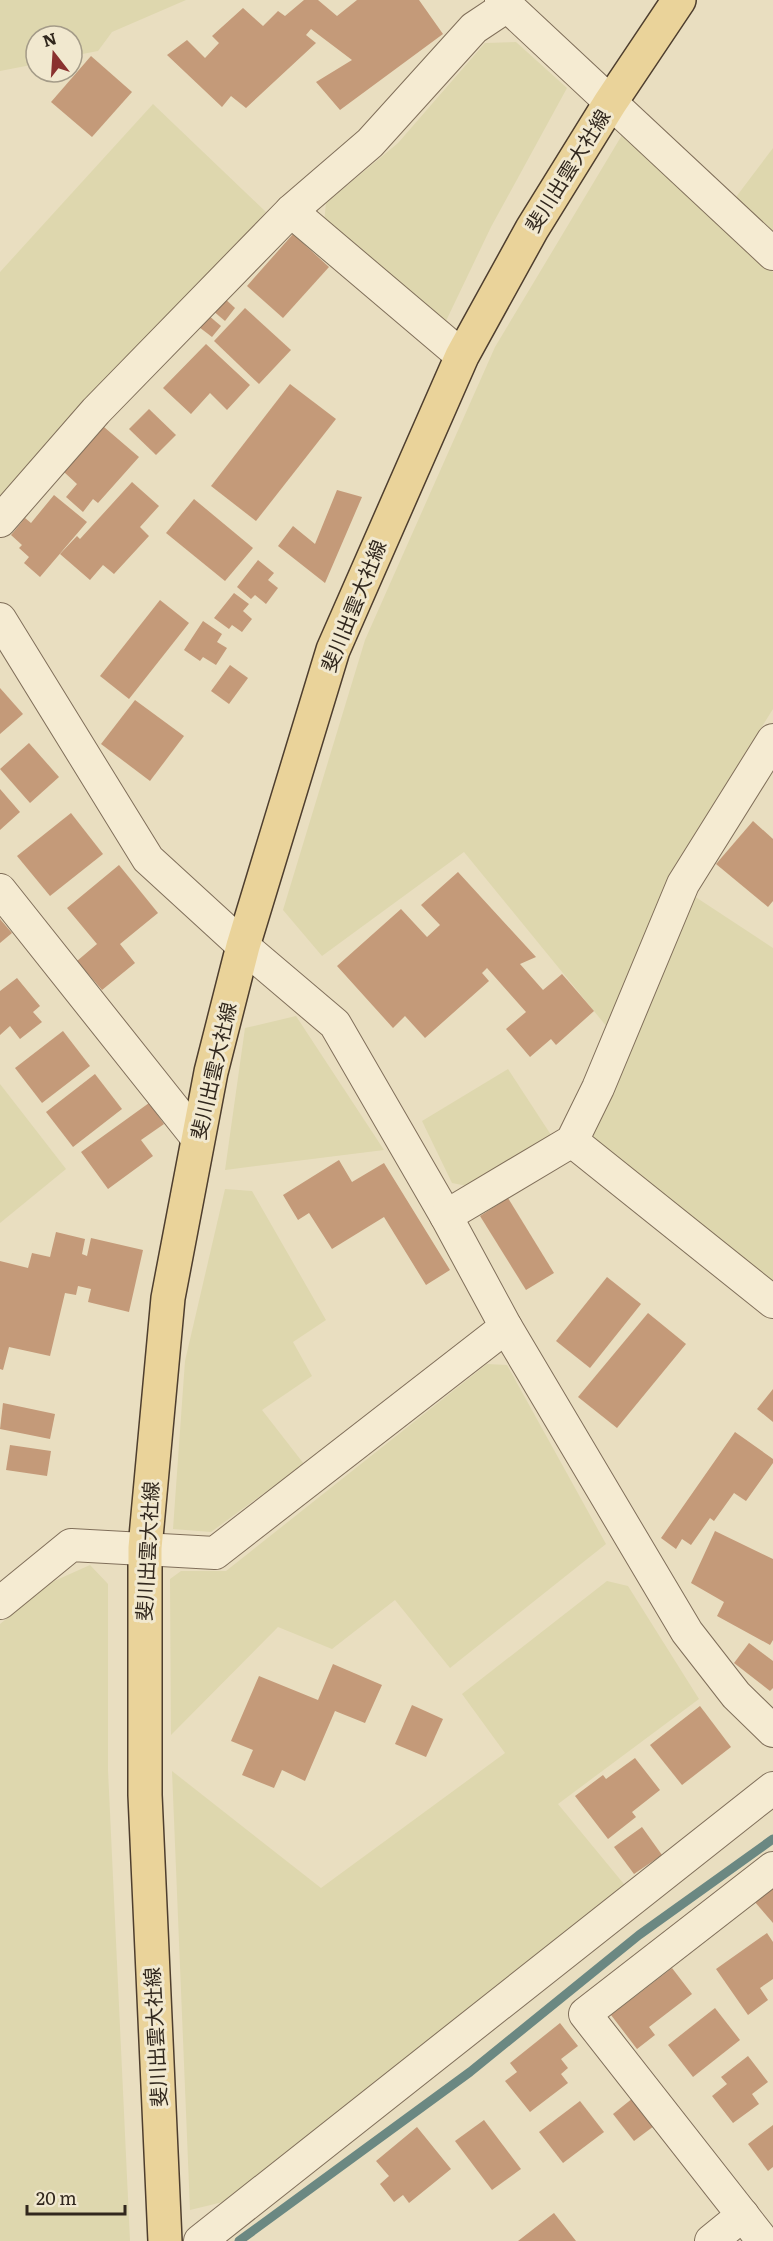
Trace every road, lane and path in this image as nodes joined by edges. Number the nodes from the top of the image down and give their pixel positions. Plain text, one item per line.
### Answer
1 (679, 0) edge
2 (504, 3) edge
3 (610, 103) junction
4 (291, 211) junction
5 (773, 254) edge
6 (462, 356) junction
7 (0, 521) edge
8 (4, 634) edge
9 (773, 740) edge
10 (0, 890) edge
11 (243, 946) junction
12 (198, 1139) junction
13 (572, 1141) junction
14 (446, 1216) junction
15 (773, 1302) edge
16 (506, 1327) junction
17 (145, 1548) junction
18 (0, 1603) edge
19 (773, 1731) edge
20 (773, 1788) edge
21 (773, 1868) edge
22 (743, 2215) junction
23 (165, 2241) edge
24 (200, 2241) edge
25 (711, 2241) edge
26 (763, 2241) edge

1 - 3 main road, 斐川出雲大社線
2 - 3 street
2 - 4 street
3 - 5 street
3 - 6 main road, 斐川出雲大社線
4 - 6 street
4 - 7 street
6 - 11 main road, 斐川出雲大社線
8 - 11 street
9 - 13 street
10 - 12 street
11 - 12 main road, 斐川出雲大社線
11 - 14 street
12 - 17 main road, 斐川出雲大社線
13 - 14 street
13 - 15 street
14 - 16 street
16 - 17 street
16 - 19 street
17 - 18 street
17 - 23 main road, 斐川出雲大社線
20 - 24 street
21 - 22 street
22 - 25 street
22 - 26 street

